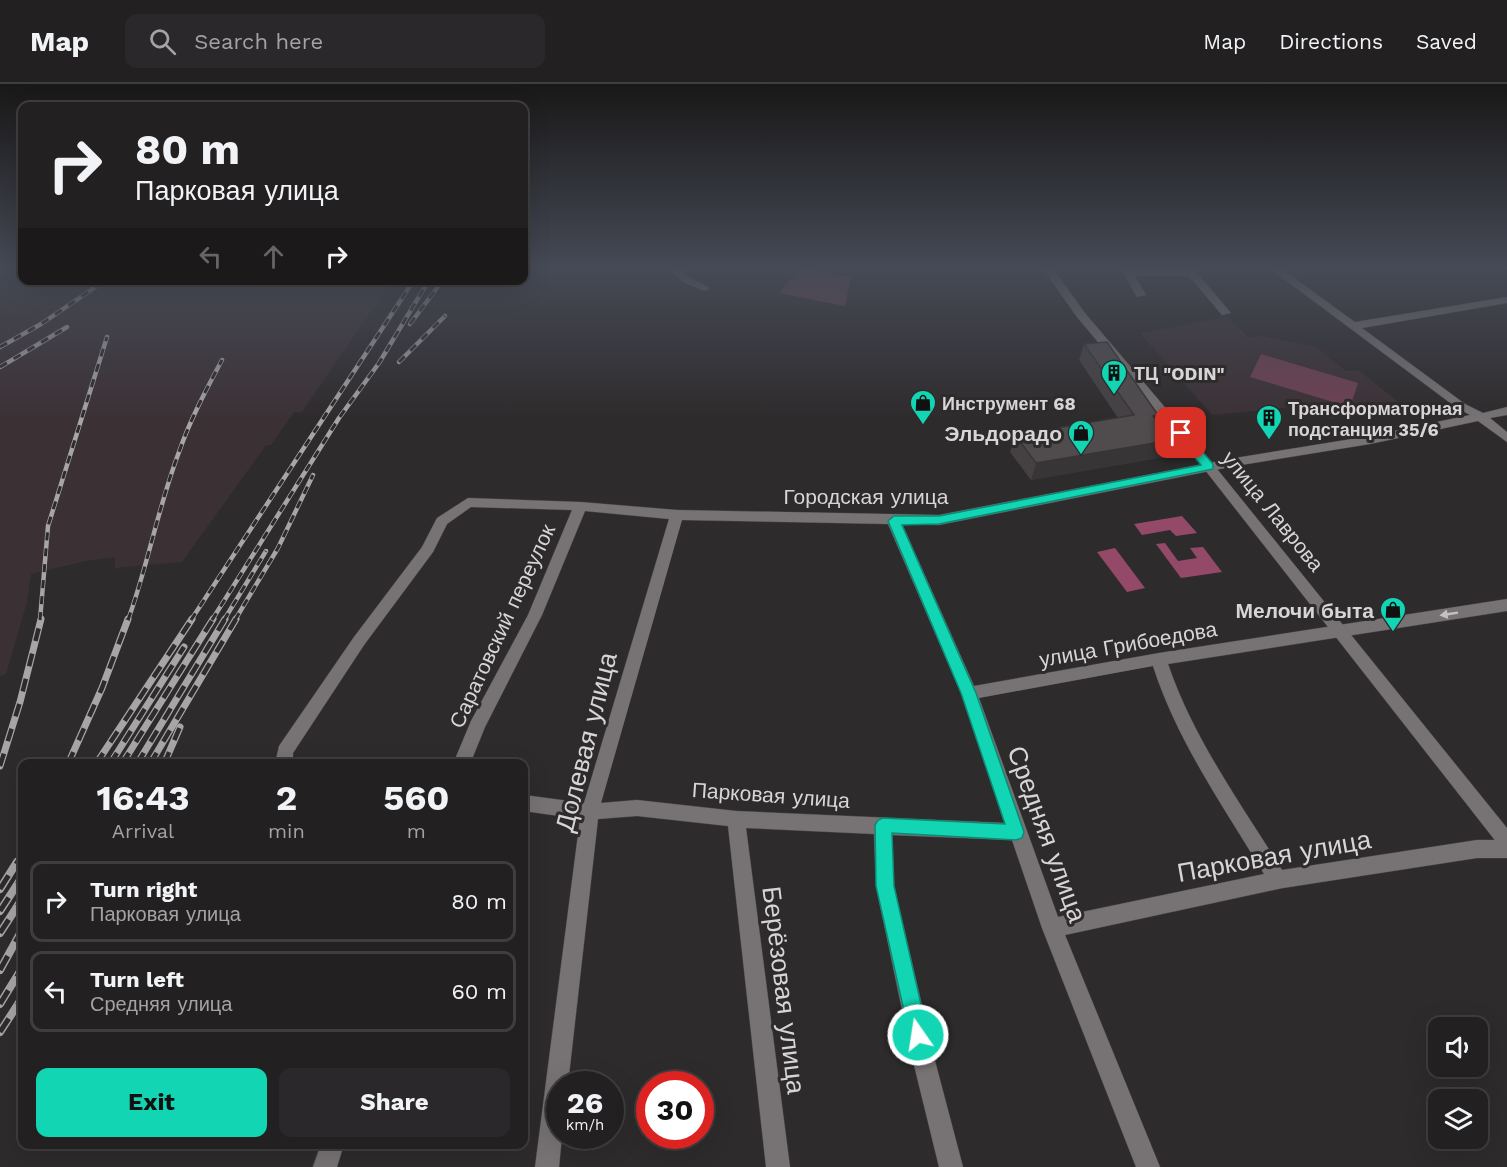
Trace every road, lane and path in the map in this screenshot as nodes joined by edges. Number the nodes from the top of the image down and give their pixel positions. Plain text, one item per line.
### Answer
1 (1084, 318) edge
2 (1341, 318) edge
3 (1402, 318) edge
4 (1352, 326) junction
5 (1507, 411) edge
6 (1480, 416) junction
7 (1507, 438) edge
8 (1209, 467) junction
9 (580, 506) junction
10 (677, 515) junction
11 (894, 521) junction
12 (1507, 605) edge
13 (1341, 632) junction
14 (1159, 659) junction
15 (969, 693) junction
16 (284, 759) edge
17 (463, 759) edge
18 (528, 804) edge
19 (590, 812) junction
20 (736, 819) junction
21 (883, 825) junction
22 (1016, 832) junction
23 (1507, 842) edge
24 (1507, 849) edge
25 (1278, 880) junction
26 (1052, 928) junction
27 (331, 1149) edge
28 (325, 1167) edge
29 (547, 1167) edge
30 (778, 1167) edge
31 (951, 1167) edge
32 (1148, 1167) edge

1 - 8 street, улица Лаврова
2 - 4 street
3 - 4 street
4 - 6 street
5 - 6 street, Городская улица
6 - 7 street
6 - 8 street, Городская улица
8 - 11 street, Городская улица
8 - 13 street, улица Лаврова
9 - 10 street, Городская улица
9 - 16 street, Городская улица
9 - 17 street, Саратовский переулок
10 - 11 street, Городская улица
10 - 19 street, Долевая улица
11 - 15 street, Средняя улица
12 -> 13 street, улица Грибоедова
13 - 14 street, улица Грибоедова
13 - 23 street, улица Лаврова
14 - 15 street, улица Грибоедова
14 - 25 street
15 - 22 street, Средняя улица
18 - 19 street, Парковая улица
19 - 20 street, Парковая улица
19 - 29 street, Долевая улица
20 - 21 street, Парковая улица
20 - 30 street, Берёзовая улица
21 - 22 street, Парковая улица
21 - 31 street
22 - 26 street, Средняя улица
24 - 25 street, Парковая улица
25 - 26 street, Парковая улица
26 - 32 street, Средняя улица
27 - 28 street

